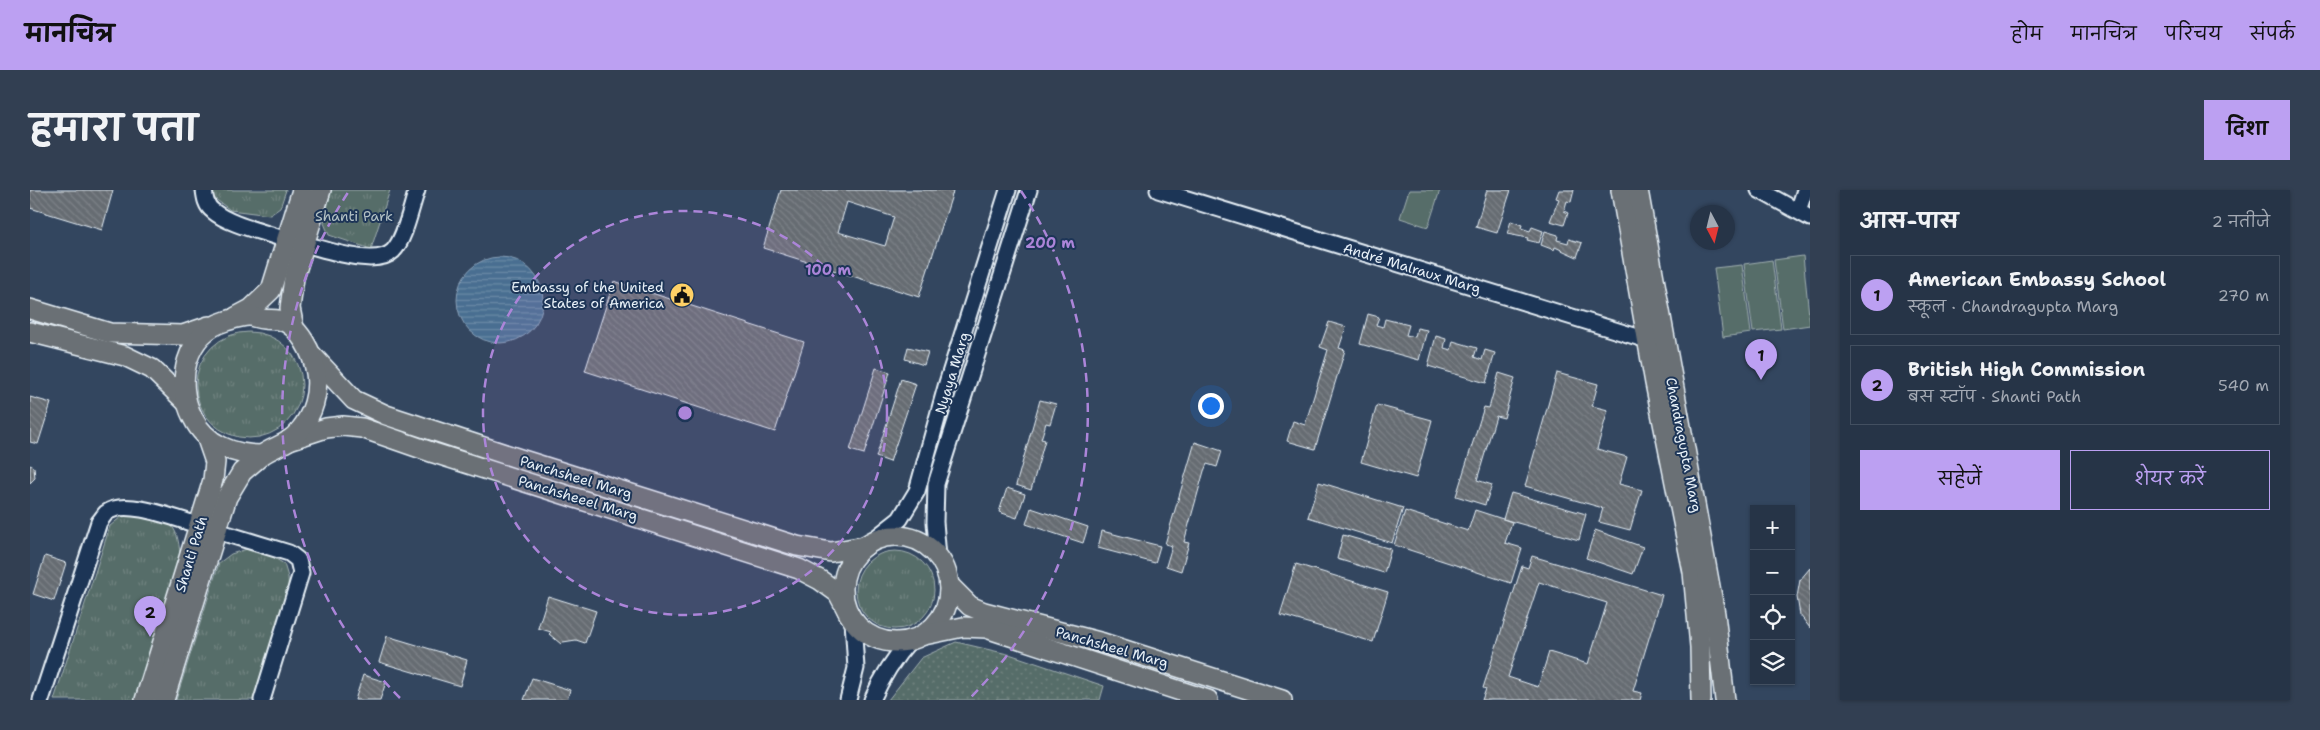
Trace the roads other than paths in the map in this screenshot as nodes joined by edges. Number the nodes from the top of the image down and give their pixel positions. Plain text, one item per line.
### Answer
1 (204, 190) edge
2 (302, 190) edge
3 (321, 190) edge
4 (417, 190) edge
5 (1008, 190) edge
6 (1029, 190) edge
7 (1158, 190) edge
8 (1622, 190) edge
9 (1638, 190) edge
10 (1759, 190) edge
11 (1805, 190) edge
12 (1804, 215) edge
13 (295, 242) junction
14 (30, 310) edge
15 (232, 319) junction
16 (214, 324) junction
17 (294, 328) junction
18 (30, 332) edge
19 (1657, 343) junction
20 (310, 352) junction
21 (186, 402) junction
22 (206, 436) junction
23 (289, 440) junction
24 (262, 455) junction
25 (209, 529) junction
26 (869, 543) junction
27 (938, 557) junction
28 (949, 585) junction
29 (851, 618) junction
30 (915, 638) junction
31 (41, 700) edge
32 (145, 700) edge
33 (164, 700) edge
34 (262, 700) edge
35 (848, 700) edge
36 (872, 700) edge
37 (1208, 700) edge
38 (1282, 700) edge
39 (1702, 700) edge
40 (1725, 700) edge

1 - 13 street
2 - 13 main road
3 - 13 main road
4 - 13 street
5 - 26 street, Nyaya Marg
6 - 27 street, Nyaya Marg
7 - 19 street, André Malraux Marg
8 - 19 main road, Chandragupta Marg
9 - 19 main road, Chandragupta Marg
10 - 12 street
11 - 12 street
13 - 15 main road
13 - 17 main road
14 - 16 main road
15 - 16 main road
15 - 17 main road
16 - 21 main road
17 - 20 main road
18 - 21 main road
19 - 39 main road, Chandragupta Marg
19 - 40 main road, Chandragupta Marg
20 - 23 main road
20 - 26 main road, Panchsheel Marg
21 - 22 main road
22 - 24 main road
22 - 25 main road, Shanti Path
23 - 24 main road
23 - 29 main road, Panchsheeel Marg
24 - 25 main road, Shanti Path
25 - 31 street
25 - 32 main road, Shanti Path
25 - 33 main road, Shanti Path
25 - 34 street
26 - 27 main road
26 - 29 main road
27 - 28 main road
28 - 30 main road
28 - 38 main road, Panchsheel Marg
29 - 30 main road
29 - 35 street
30 - 36 street
30 - 37 main road, Panchsheel Marg

